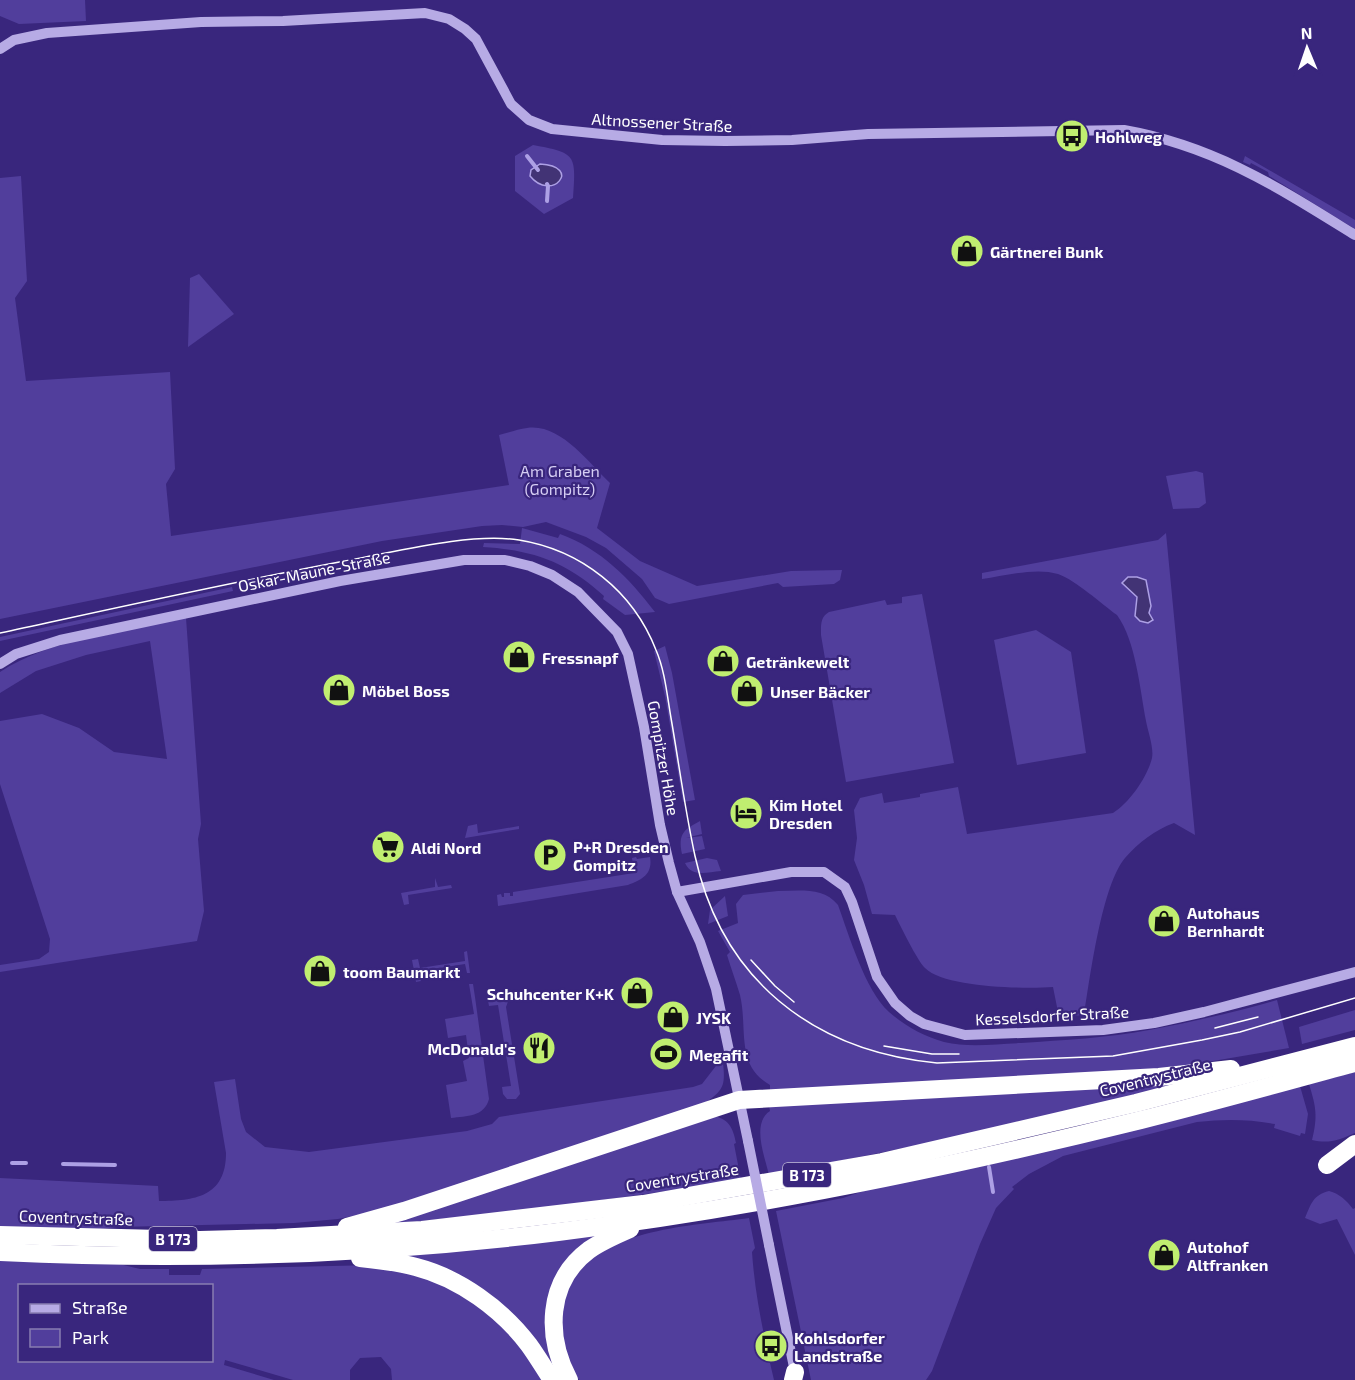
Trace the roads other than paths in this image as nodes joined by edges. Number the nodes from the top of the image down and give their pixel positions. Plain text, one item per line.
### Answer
1 (0, 49) edge
2 (1355, 235) edge
3 (617, 632) joint
4 (0, 664) edge
5 (677, 892) junction
6 (1355, 972) edge
7 (1355, 1046) edge
8 (1292, 1062) junction
9 (1355, 1063) edge
10 (739, 1100) junction
11 (1355, 1144) edge
12 (1327, 1165) dead end
13 (651, 1219) junction
14 (0, 1235) edge
15 (313, 1236) junction
16 (0, 1252) edge
17 (326, 1252) junction
18 (795, 1377) edge
19 (552, 1380) edge
20 (569, 1380) edge

1 - 2 street, Altnossener Straße
3 - 4 street, Oskar-Maune-Straße
3 - 5 street, Gompitzer Höhe
5 - 6 street, Kesselsdorfer Straße
5 - 10 street, Gompitzer Höhe
7 - 8 highway, Coventrystraße / B 173
8 - 10 highway
8 - 15 highway, Coventrystraße / B 173
9 - 13 highway, B 173
10 - 15 highway
10 - 18 street, bridge
11 - 12 highway
13 - 17 highway, B 173
13 - 20 highway
14 - 15 highway, Coventrystraße / B 173
16 - 17 highway, B 173
17 - 19 highway

